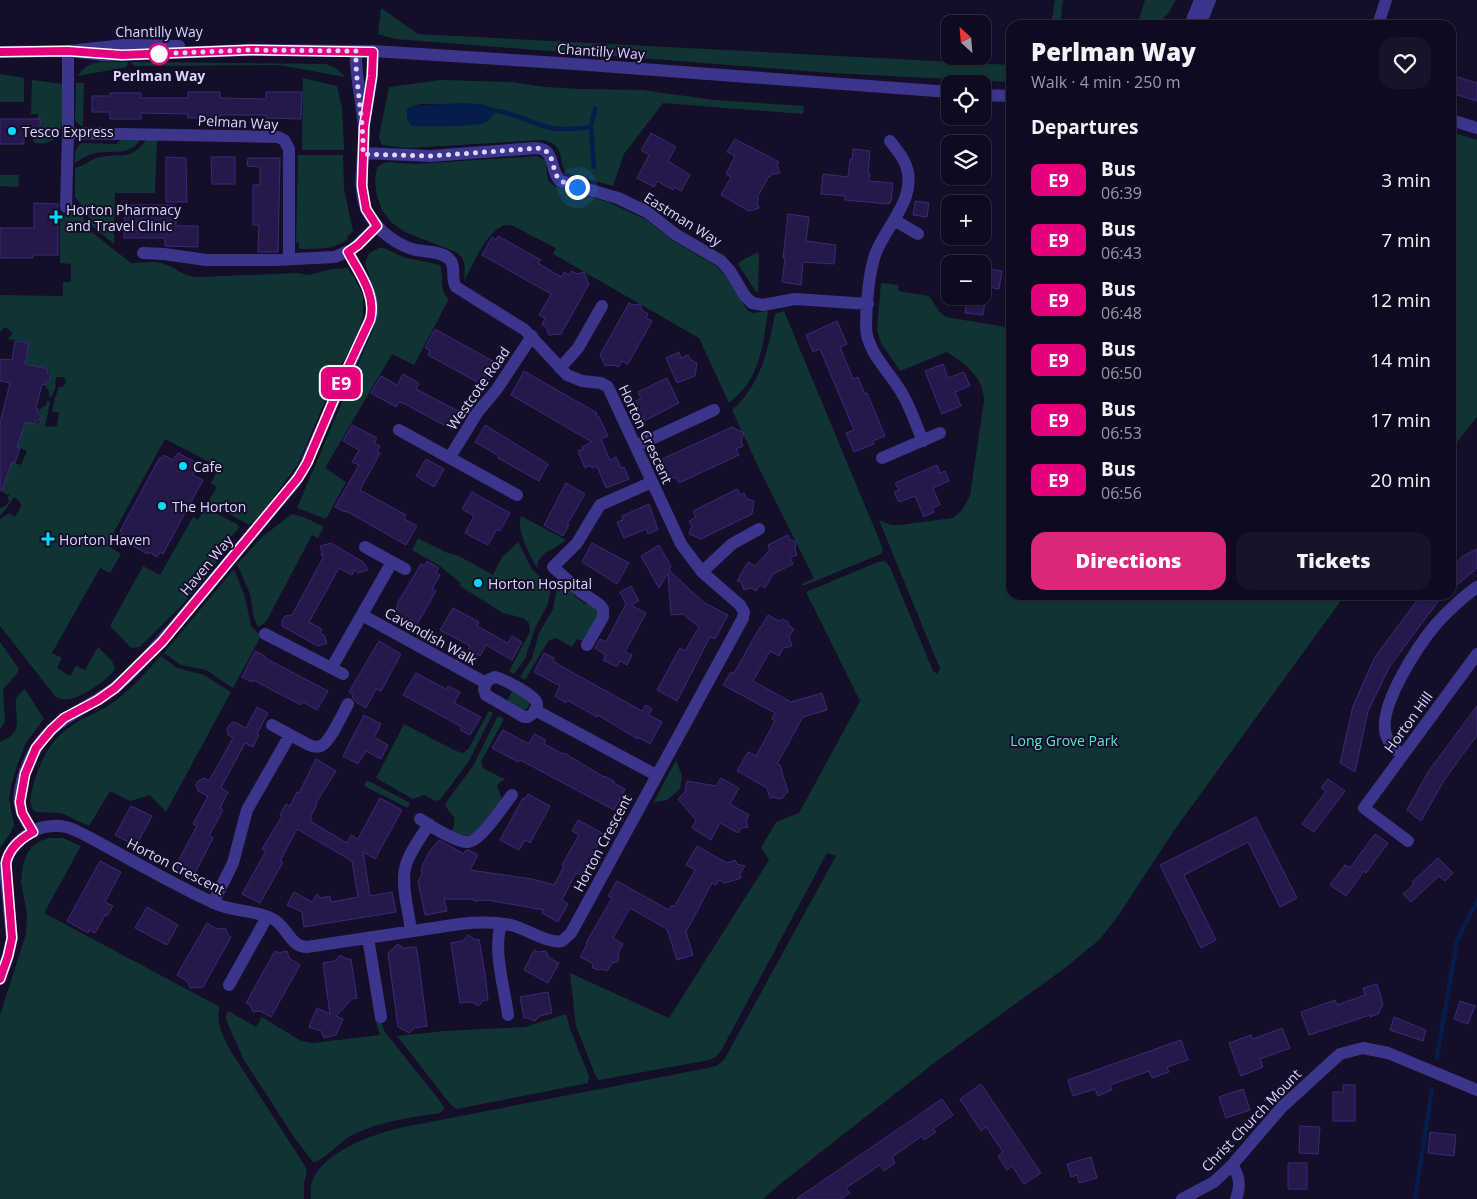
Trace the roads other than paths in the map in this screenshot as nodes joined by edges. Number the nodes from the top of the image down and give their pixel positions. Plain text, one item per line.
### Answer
1 (1200, 0) edge
2 (1210, 0) edge
3 (1386, 0) edge
4 (1192, 20) edge
5 (1200, 20) edge
6 (1380, 20) edge
7 (68, 51) junction
8 (356, 51) junction
9 (0, 52) edge
10 (373, 52) junction
11 (941, 91) edge
12 (991, 95) edge
13 (1006, 96) edge
14 (1456, 122) edge
15 (364, 127) junction
16 (1477, 128) edge
17 (68, 133) junction
18 (890, 141) dead end
19 (363, 154) junction
20 (66, 207) dead end
21 (894, 220) junction
22 (377, 226) junction
23 (918, 234) dead end
24 (348, 252) junction
25 (143, 253) dead end
26 (289, 259) junction
27 (868, 304) junction
28 (602, 306) dead end
29 (532, 336) junction
30 (560, 368) junction
31 (714, 410) dead end
32 (399, 430) dead end
33 (940, 434) dead end
34 (923, 441) junction
35 (636, 446) junction
36 (450, 457) junction
37 (882, 458) dead end
38 (652, 482) junction
39 (517, 495) dead end
40 (759, 529) dead end
41 (365, 547) dead end
42 (392, 562) junction
43 (405, 569) dead end
44 (702, 572) junction
45 (1477, 587) edge
46 (362, 615) junction
47 (265, 634) dead end
48 (587, 645) dead end
49 (1477, 654) edge
50 (486, 683) junction
51 (348, 704) dead end
52 (535, 710) junction
53 (272, 725) dead end
54 (290, 735) junction
55 (1402, 755) junction
56 (656, 775) junction
57 (512, 795) dead end
58 (33, 832) junction
59 (1408, 841) dead end
60 (213, 903) junction
61 (267, 917) junction
62 (501, 924) junction
63 (411, 931) junction
64 (368, 938) junction
65 (0, 979) edge
66 (229, 984) dead end
67 (508, 1015) dead end
68 (381, 1017) dead end
69 (1477, 1090) edge
70 (1232, 1165) junction
71 (1187, 1198) edge
72 (1236, 1199) edge

1 - 4 street
2 - 5 street
3 - 6 street
7 - 8 street, Chantilly Way
7 - 9 street, Chantilly Way
7 - 17 street
8 - 10 street, Chantilly Way
8 - 15 street
10 - 11 street, Chantilly Way
10 - 15 street
12 - 13 street
14 - 16 street
15 - 19 street
17 - 20 street
17 - 26 street, Pelman Way
18 - 21 street
19 - 22 street
19 - 27 street, Eastman Way
21 - 23 street
21 - 27 street
22 - 24 street
22 - 29 street, Horton Crescent
24 - 26 street
24 - 58 street, Haven Way
25 - 26 street
27 - 34 street
28 - 30 street
29 - 30 street, Horton Crescent
29 - 36 street, Westcote Road
30 - 35 street, Horton Crescent
31 - 35 street
32 - 36 street
33 - 34 street
34 - 37 street
35 - 38 street, Horton Crescent
36 - 39 street
38 - 44 street, Horton Crescent
38 - 48 street
40 - 44 street
41 - 42 street
42 - 43 street
42 - 46 street, Cavendish Walk
44 - 56 street, Horton Crescent
45 - 55 street
46 - 47 street, Cavendish Walk
46 - 50 street, Cavendish Walk
49 - 55 street, Horton Hill
50 - 52 street, Cavendish Walk
50 - 52 street
51 - 54 street
52 - 56 street
53 - 54 street
54 - 60 street
55 - 59 street, Horton Hill
56 - 62 street, Horton Crescent
57 - 63 street
58 - 60 street, Horton Crescent
58 - 65 street, Horton Crescent
60 - 61 street, Horton Crescent
61 - 64 street, Horton Crescent
61 - 66 street
62 - 63 street, Horton Crescent
62 - 67 street
63 - 64 street, Horton Crescent
64 - 68 street
69 - 70 street, Christ Church Mount
70 - 71 street, Christ Church Mount
70 - 72 street

